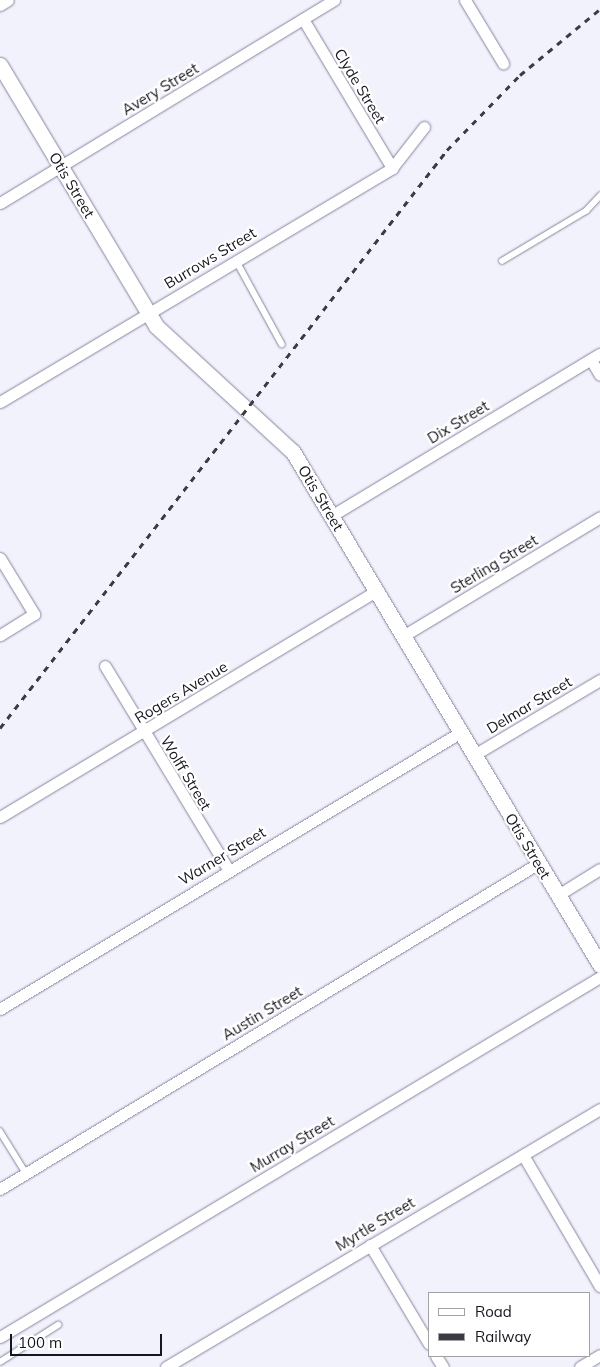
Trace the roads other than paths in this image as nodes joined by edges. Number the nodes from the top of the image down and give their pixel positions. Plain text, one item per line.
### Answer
1 (8, 0) edge
2 (334, 0) edge
3 (465, 0) edge
4 (0, 5) edge
5 (303, 19) junction
6 (502, 63) dead end
7 (0, 65) edge
8 (424, 127) dead end
9 (61, 167) junction
10 (392, 168) junction
11 (600, 196) edge
12 (0, 203) edge
13 (236, 260) junction
14 (502, 261) dead end
15 (148, 312) junction
16 (282, 344) dead end
17 (595, 357) edge
18 (600, 375) edge
19 (0, 402) edge
20 (332, 516) junction
21 (600, 517) edge
22 (0, 558) edge
23 (376, 592) junction
24 (0, 635) edge
25 (403, 636) junction
26 (105, 666) dead end
27 (600, 680) edge
28 (144, 732) junction
29 (461, 732) junction
30 (474, 755) junction
31 (0, 817) edge
32 (539, 863) junction
33 (228, 869) junction
34 (600, 869) edge
35 (558, 895) junction
36 (600, 965) edge
37 (600, 978) edge
38 (0, 1009) edge
39 (600, 1109) edge
40 (0, 1131) edge
41 (523, 1155) junction
42 (26, 1174) junction
43 (0, 1189) edge
44 (370, 1245) junction
45 (600, 1286) edge
46 (58, 1325) dead end
47 (0, 1337) edge
48 (428, 1342) edge
49 (600, 1355) edge
50 (0, 1362) edge
51 (166, 1367) edge
52 (580, 1367) edge

1 - 4 street
2 - 5 street, Avery Street
3 - 6 street
5 - 9 street, Avery Street
5 - 10 street, Clyde Street
7 - 9 street, Otis Street
8 - 10 street, Burrows Street
9 - 12 street, Avery Street
9 - 15 street, Otis Street
10 - 13 street, Burrows Street
11 - 14 lane
13 - 15 street, Burrows Street
13 - 16 lane
15 - 19 street, Burrows Street
15 - 20 street, Otis Street
17 - 18 street
17 - 20 street, Dix Street
20 - 23 street, Otis Street
21 - 25 street, Sterling Street
22 - 24 street
23 - 25 street, Otis Street
23 - 28 street, Rogers Avenue
25 - 29 street, Otis Street
26 - 28 street, Wolff Street
27 - 30 street, Delmar Street
28 - 31 street, Rogers Avenue
28 - 33 street, Wolff Street
29 - 30 street, Otis Street
29 - 33 street, Warner Street
30 - 32 street, Otis Street
32 - 35 street, Otis Street
32 - 42 street, Austin Street
33 - 38 street, Warner Street
34 - 35 street
35 - 36 street, Otis Street
37 - 47 street, Murray Street
39 - 41 street, Myrtle Street
40 - 42 lane
41 - 44 street, Myrtle Street
41 - 45 street
42 - 43 street, Austin Street
44 - 48 street
44 - 51 street, Myrtle Street
46 - 50 lane
49 - 52 street

